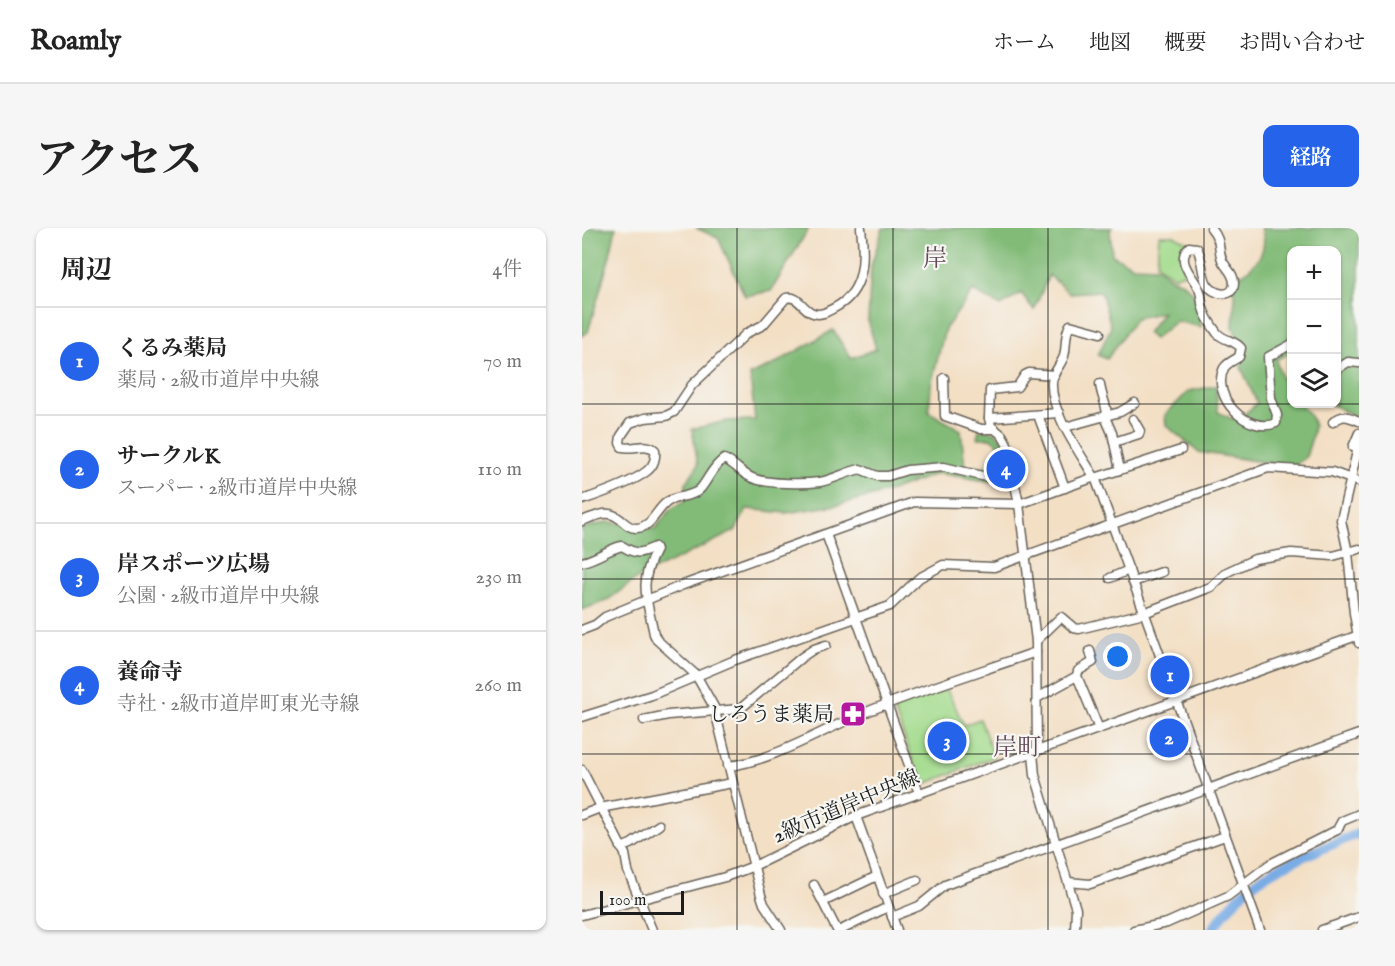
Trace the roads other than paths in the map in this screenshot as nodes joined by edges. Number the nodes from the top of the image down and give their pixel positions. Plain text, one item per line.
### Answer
1 (861, 228) edge
2 (1211, 228) edge
3 (1100, 333) dead end
4 (1287, 347) edge
5 (1359, 363) edge
6 (1341, 367) edge
7 (1054, 375) junction
8 (944, 378) dead end
9 (1100, 384) dead end
10 (1135, 403) dead end
11 (1059, 413) junction
12 (1038, 415) junction
13 (1106, 416) junction
14 (989, 418) junction
15 (1133, 419) dead end
16 (1359, 421) edge
17 (1333, 422) dead end
18 (1065, 427) junction
19 (995, 429) junction
20 (1359, 433) edge
21 (1114, 442) junction
22 (1359, 442) edge
23 (1181, 450) dead end
24 (1120, 470) junction
25 (1355, 477) edge
26 (1095, 478) junction
27 (1014, 480) junction
28 (1065, 488) junction
29 (582, 500) edge
30 (1019, 504) junction
31 (582, 521) edge
32 (1113, 524) junction
33 (826, 534) junction
34 (1359, 549) edge
35 (1348, 553) junction
36 (1026, 555) junction
37 (582, 562) edge
38 (1129, 570) junction
39 (1162, 572) dead end
40 (1110, 578) dead end
41 (1133, 582) junction
42 (647, 601) junction
43 (1144, 613) junction
44 (856, 617) junction
45 (582, 630) edge
46 (1358, 638) edge
47 (1036, 640) junction
48 (826, 645) dead end
49 (1090, 651) dead end
50 (1036, 652) junction
51 (696, 675) junction
52 (1077, 676) junction
53 (1037, 698) junction
54 (1176, 702) junction
55 (887, 704) junction
56 (715, 712) junction
57 (582, 717) edge
58 (644, 720) dead end
59 (1099, 729) junction
60 (1359, 734) edge
61 (1035, 752) junction
62 (728, 765) junction
63 (582, 770) edge
64 (732, 783) junction
65 (1208, 790) junction
66 (919, 793) junction
67 (600, 808) junction
68 (582, 814) edge
69 (1359, 814) edge
70 (856, 816) junction
71 (660, 825) dead end
72 (1225, 836) junction
73 (1057, 844) junction
74 (621, 848) junction
75 (754, 866) junction
76 (877, 876) junction
77 (917, 880) dead end
78 (1068, 882) junction
79 (814, 885) dead end
80 (1243, 885) junction
81 (884, 894) junction
82 (640, 900) junction
83 (823, 902) junction
84 (888, 907) junction
85 (582, 915) edge
86 (892, 917) junction
87 (1359, 917) edge
88 (652, 930) edge
89 (781, 930) edge
90 (839, 930) edge
91 (897, 930) edge
92 (1074, 930) edge
93 (1134, 930) edge
94 (1260, 930) edge
95 (1322, 930) edge

1 - 29 street
2 - 4 street
3 - 7 street
5 - 6 street
7 - 11 street
7 - 14 street
8 - 19 street
9 - 13 street
10 - 13 street
11 - 12 street
11 - 18 street
12 - 14 street
12 - 28 street
13 - 18 street
13 - 21 street
14 - 19 street
15 - 21 street
16 - 17 street
18 - 26 street
19 - 27 street
20 - 25 street
21 - 24 street
22 - 25 street
23 - 24 street
24 - 26 street
25 - 32 street
25 - 35 street
26 - 28 street
26 - 32 street
27 - 30 street
27 - 31 street
28 - 30 street
30 - 33 street
30 - 36 street
32 - 36 street
32 - 38 street
33 - 42 street
33 - 44 street
34 - 35 street
35 - 43 street
35 - 46 street
36 - 44 street
36 - 47 street
37 - 42 street
38 - 40 street
38 - 41 street
39 - 41 street
41 - 43 street
42 - 45 street
42 - 51 street
43 - 47 street
43 - 54 street
44 - 51 street
44 - 55 street
46 - 54 street, 2級市道岸中央線
47 - 50 street
48 - 56 street
49 - 52 street
50 - 53 street
50 - 55 street
51 - 56 street
51 - 57 street
52 - 53 street
52 - 59 street
53 - 61 street
54 - 59 street, 2級市道岸中央線
54 - 65 street
55 - 62 street
55 - 66 street
56 - 58 street
56 - 62 street
59 - 61 street, 2級市道岸中央線
60 - 65 street
61 - 66 street, 2級市道岸中央線
61 - 73 street
62 - 64 street
63 - 67 street
64 - 67 street
64 - 75 street
65 - 72 street
65 - 73 street
66 - 70 street, 2級市道岸中央線
67 - 68 street
67 - 74 street
69 - 80 street
70 - 75 street, 2級市道岸中央線
70 - 76 street
71 - 74 street
72 - 78 street
72 - 80 street
73 - 78 street
73 - 86 street
74 - 82 street
75 - 82 street, 2級市道岸中央線
75 - 89 street
76 - 81 street
76 - 83 street
77 - 81 street
78 - 92 street
79 - 83 street
80 - 93 street
80 - 94 street
81 - 84 street
82 - 85 street, 2級市道岸中央線
82 - 88 street
83 - 90 street
84 - 86 street
84 - 90 street
86 - 91 street
87 - 95 street

